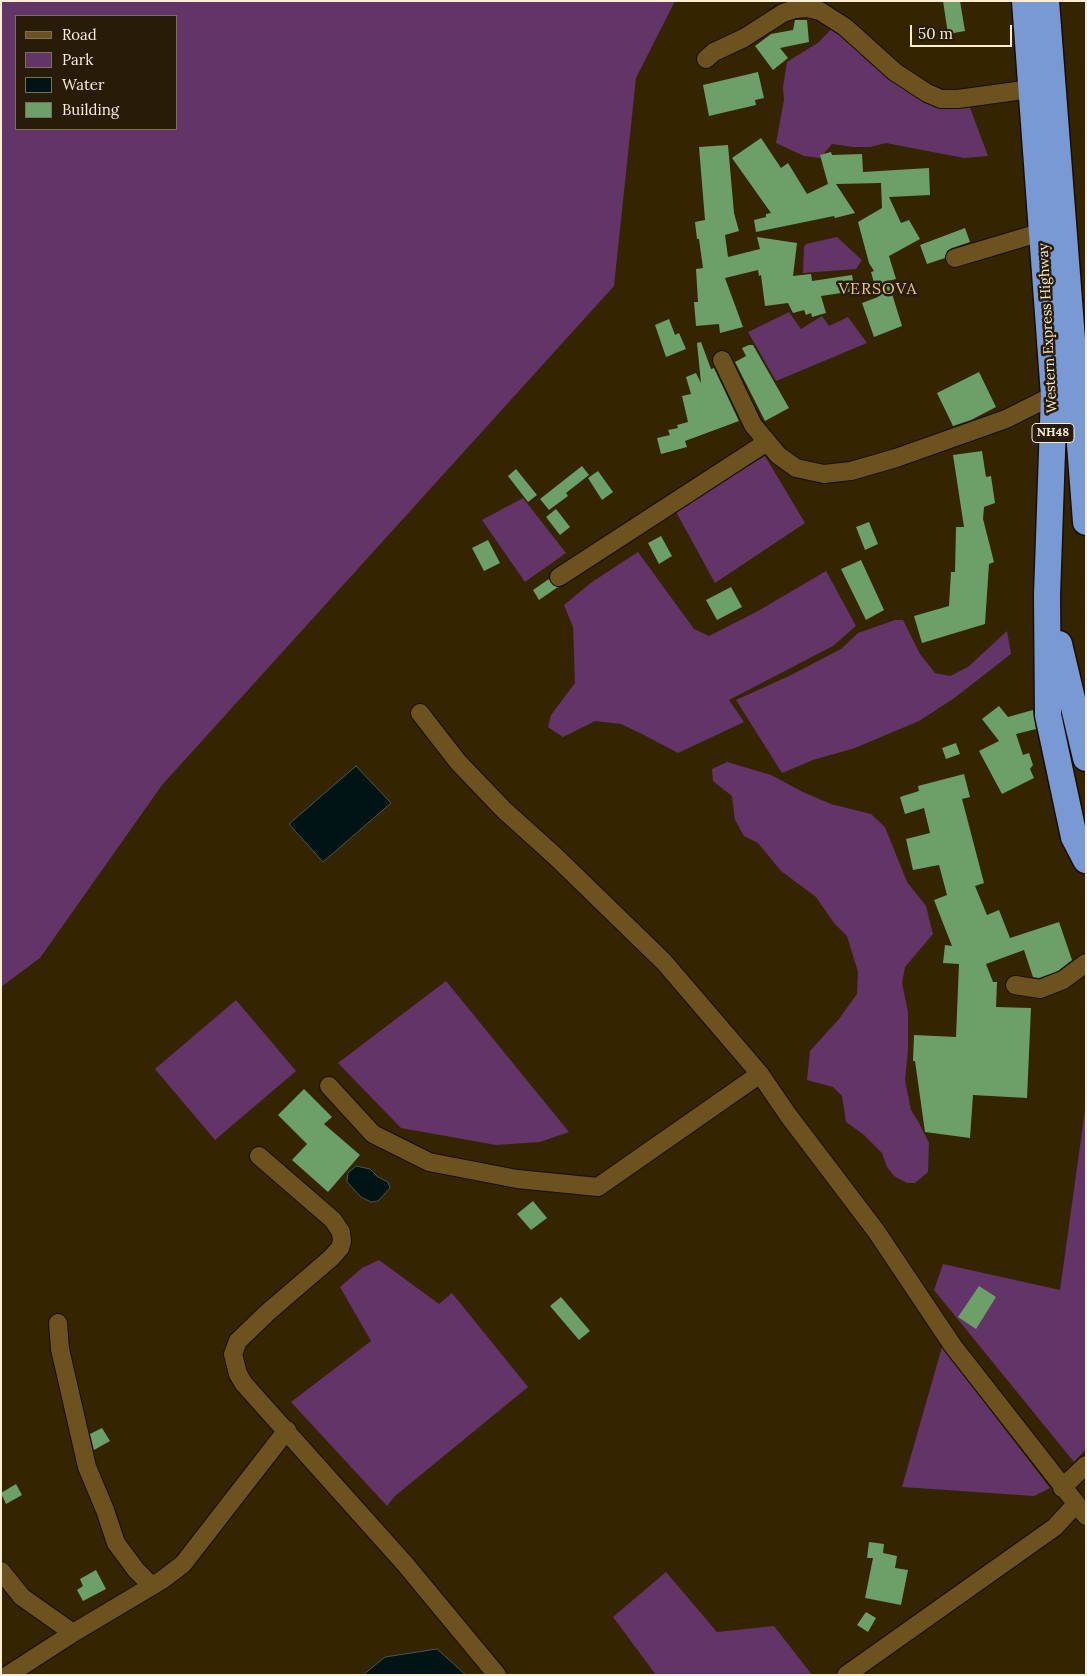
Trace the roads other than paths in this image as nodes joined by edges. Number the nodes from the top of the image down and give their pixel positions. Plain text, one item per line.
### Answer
1 (1025, 1) edge
2 (1046, 1) edge
3 (706, 60) dead end
4 (1032, 89) junction
5 (1042, 232) junction
6 (955, 258) dead end
7 (1077, 289) edge
8 (722, 360) dead end
9 (1054, 395) junction
10 (767, 442) junction
11 (1086, 516) edge
12 (559, 577) dead end
13 (1047, 595) junction
14 (420, 713) dead end
15 (1086, 758) edge
16 (1086, 860) edge
17 (1086, 963) edge
18 (1015, 984) dead end
19 (760, 1074) junction
20 (329, 1086) dead end
21 (259, 1156) dead end
22 (58, 1324) dead end
23 (287, 1430) junction
24 (1086, 1465) edge
25 (1062, 1488) junction
26 (1081, 1510) edge
27 (1, 1572) edge
28 (152, 1586) junction
29 (73, 1633) junction
30 (8, 1675) edge
31 (497, 1675) edge
32 (846, 1675) edge

1 - 4 highway, Western Express Highway / NH48
2 - 7 highway, Western Express Highway / NH48
3 - 4 street
4 - 5 highway, Western Express Highway / NH48
5 - 6 street
5 - 9 highway, Western Express Highway / NH48
7 - 11 highway, Western Express Highway / NH48
8 - 10 street
9 - 10 street
9 - 13 highway, Western Express Highway / NH48
10 - 12 street
13 - 15 highway
13 - 16 highway, Western Express Highway / NH48
14 - 19 street
17 - 18 street
19 - 20 street
19 - 25 street
21 - 23 street
22 - 28 street
23 - 28 street
23 - 31 street
24 - 25 street
25 - 26 street
26 - 32 street
27 - 29 street
28 - 29 street
29 - 30 street

